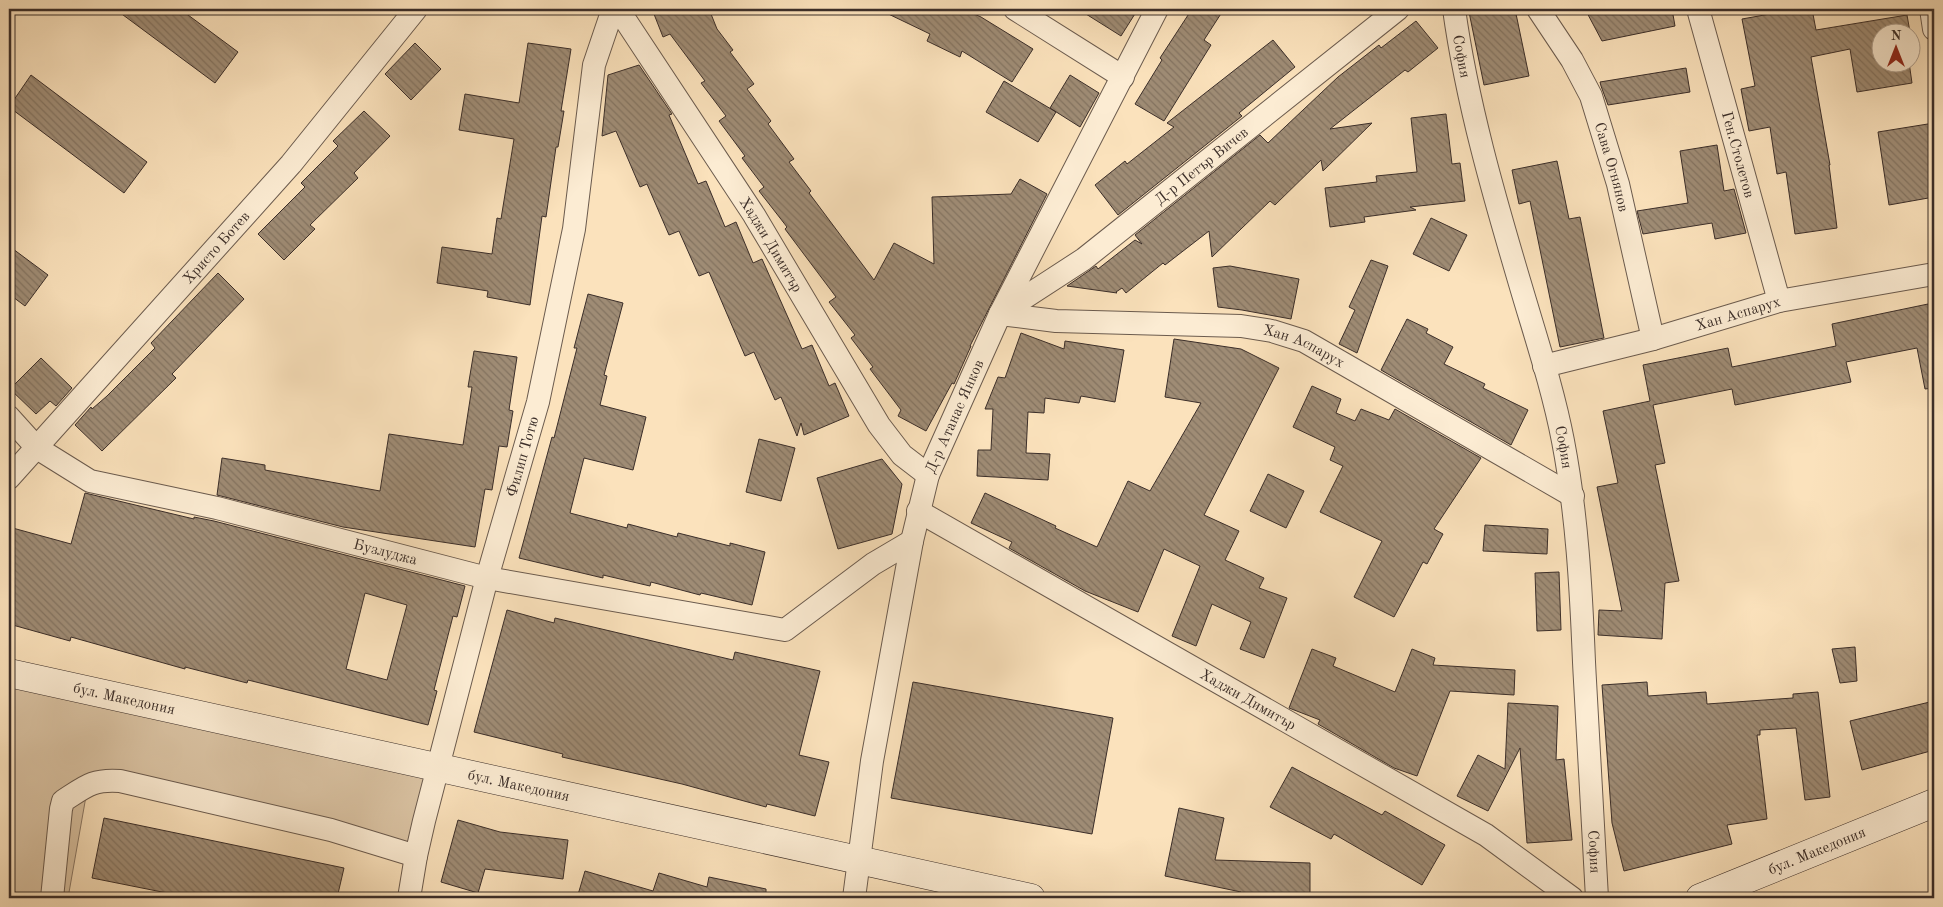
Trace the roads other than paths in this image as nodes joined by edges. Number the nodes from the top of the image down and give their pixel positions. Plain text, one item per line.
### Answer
1 (416, 9) edge
2 (613, 9) edge
3 (618, 9) edge
4 (1014, 9) edge
5 (1157, 9) edge
6 (1398, 9) edge
7 (1454, 9) edge
8 (1538, 9) edge
9 (1698, 9) edge
10 (1931, 9) edge
11 (1934, 29) edge
12 (1123, 77) junction
13 (1934, 274) edge
14 (1779, 301) junction
15 (1000, 314) junction
16 (1653, 339) junction
17 (1544, 366) junction
18 (9, 417) edge
19 (37, 448) junction
20 (928, 475) junction
21 (9, 478) edge
22 (1573, 496) junction
23 (918, 510) junction
24 (912, 541) junction
25 (487, 578) junction
26 (9, 673) edge
27 (439, 768) junction
28 (1934, 803) edge
29 (416, 856) junction
30 (858, 859) junction
31 (52, 898) edge
32 (409, 898) edge
33 (854, 898) edge
34 (1030, 898) edge
35 (1572, 898) edge
36 (1597, 898) edge
37 (1700, 898) edge

1 - 19 street, Христо Ботев
2 - 25 street, Филип Тотю
3 - 20 street, Хаджи Димитър
4 - 12 street
5 - 12 street, Д-р Атанас Янков
6 - 15 street, Д-р Петър Вичев
7 - 17 street, София
8 - 16 street, Сава Огнянов
9 - 14 street, Ген.Столетов
10 - 11 street
12 - 15 street, Д-р Атанас Янков
13 - 14 street, Хан Аспарух
14 - 16 street, Хан Аспарух
15 - 20 street, Д-р Атанас Янков
15 - 22 street, Хан Аспарух
16 - 17 street, Хан Аспарух
17 - 22 street, София
18 - 19 street, Бузлуджа
19 - 21 street, Христо Ботев
19 - 25 street, Бузлуджа
20 - 23 street, Д-р Атанас Янков
22 - 36 street, София
23 - 24 street, Д-р Атанас Янков
23 - 35 street, Хаджи Димитър
24 - 25 street, Бузлуджа
24 - 30 street, Д-р Атанас Янков
25 - 27 street, Филип Тотю
26 - 27 street, бул. Македония
27 - 29 street, Филип Тотю
27 - 30 street, бул. Македония
28 - 37 street, бул. Македония
29 - 31 street
29 - 32 street, Филип Тотю
30 - 33 street, Д-р Атанас Янков
30 - 34 street, бул. Македония

